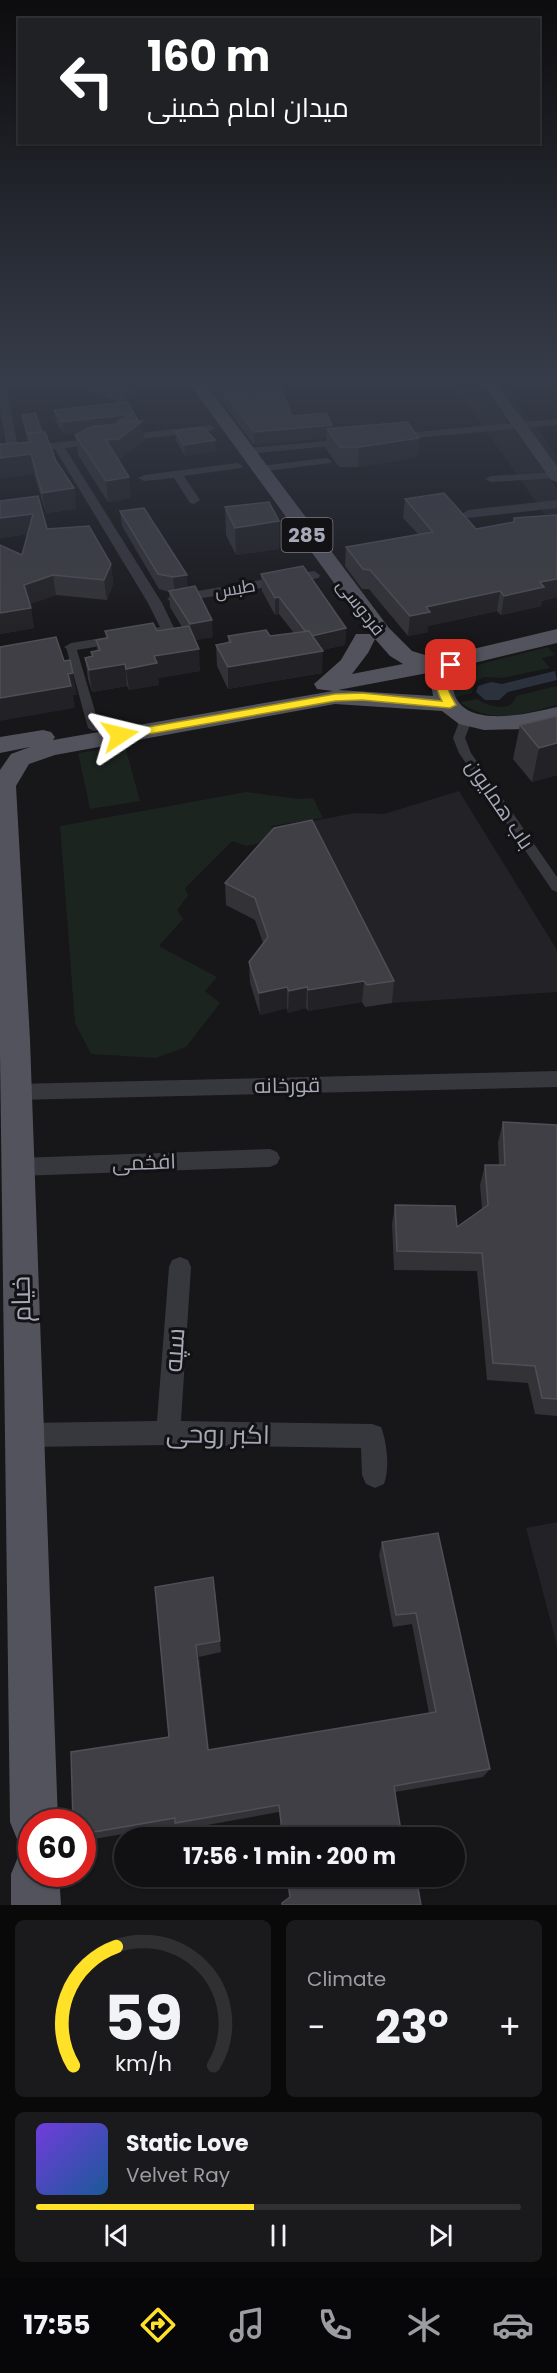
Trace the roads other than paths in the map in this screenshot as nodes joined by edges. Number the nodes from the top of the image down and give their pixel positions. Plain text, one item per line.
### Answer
1 (72, 468) edge
2 (203, 468) edge
3 (248, 468) edge
4 (268, 468) edge
5 (259, 469) joint
6 (177, 474) junction
7 (556, 476) edge
8 (144, 478) dead end
9 (491, 479) dead end
10 (194, 500) dead end
11 (557, 504) edge
12 (468, 514) dead end
13 (324, 573) junction
14 (155, 603) junction
15 (557, 636) edge
16 (364, 639) junction
17 (71, 647) joint
18 (400, 655) junction
19 (449, 662) junction
20 (324, 685) junction
21 (458, 711) junction
22 (557, 714) edge
23 (94, 728) junction
24 (0, 745) edge
25 (2, 782) edge
26 (557, 887) edge
27 (557, 1079) edge
28 (16, 1092) junction
29 (270, 1158) dead end
30 (18, 1167) junction
31 (180, 1267) dead end
32 (168, 1433) junction
33 (25, 1435) junction
34 (375, 1475) dead end
35 (34, 1809) edge
36 (35, 1887) edge
37 (36, 1905) edge

1 - 14 street
2 - 6 street
3 - 13 main road, فردوسی / 285
4 - 5 street
5 - 13 main road, فردوسی / 285
6 - 8 street
6 - 10 street
7 - 9 street
11 - 12 street
13 - 14 street, طبس
13 - 16 main road, فردوسی / 285
13 - 18 main road, فردوسی / 285
14 - 17 street
15 - 19 main road
16 - 18 main road
16 - 20 main road, فردوسی
17 - 23 street
18 - 19 main road, فردوسی
19 - 20 main road
19 - 21 main road
20 - 23 main road
21 - 22 main road
21 - 25 main road
21 - 26 street, باب همایون
23 - 24 main road
25 - 28 main road, خیام
27 - 28 street, قورخانه
28 - 30 main road, خیام
29 - 30 street, افخمی
30 - 33 main road, خیام
31 - 32 street, سپه
32 - 33 street, اکبر روحی
32 - 34 street, اکبر روحی
33 - 35 main road, خیام
36 - 37 main road

